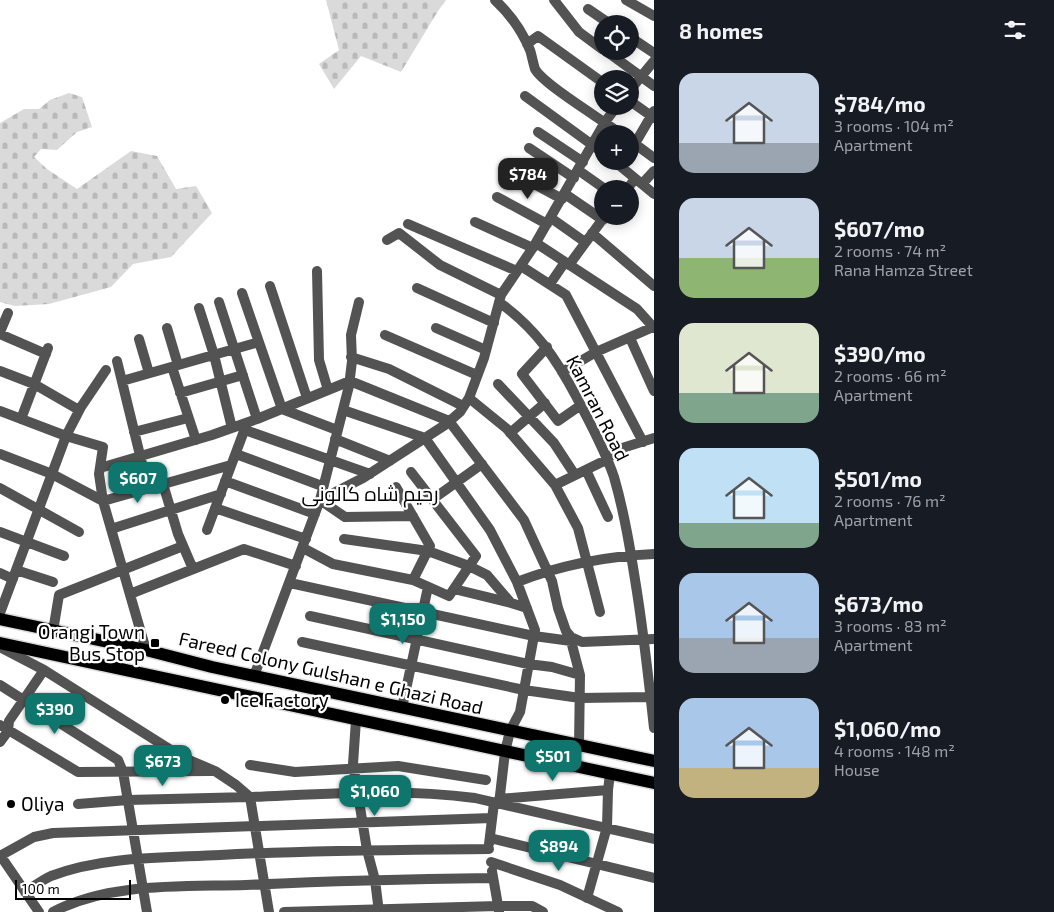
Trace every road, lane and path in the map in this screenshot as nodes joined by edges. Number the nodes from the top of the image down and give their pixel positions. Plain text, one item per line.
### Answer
1 (495, 0) edge
2 (554, 0) edge
3 (626, 0) edge
4 (588, 9) dead end
5 (597, 15) edge
6 (654, 16) edge
7 (594, 43) edge
8 (639, 43) edge
9 (527, 44) junction
10 (654, 53) edge
11 (619, 60) edge
12 (654, 61) edge
13 (594, 76) edge
14 (641, 76) junction
15 (639, 79) edge
16 (654, 86) edge
17 (525, 96) dead end
18 (639, 106) edge
19 (611, 115) edge
20 (653, 115) edge
21 (606, 122) junction
22 (610, 125) edge
23 (538, 132) dead end
24 (639, 135) edge
25 (593, 144) junction
26 (529, 148) dead end
27 (639, 149) edge
28 (654, 158) edge
29 (579, 170) junction
30 (627, 170) edge
31 (654, 171) edge
32 (516, 174) dead end
33 (637, 180) edge
34 (594, 181) edge
35 (639, 182) joint
36 (654, 194) edge
37 (564, 196) junction
38 (497, 197) dead end
39 (594, 212) edge
40 (549, 221) junction
41 (474, 222) dead end
42 (408, 224) dead end
43 (598, 225) edge
44 (592, 233) junction
45 (387, 240) dead end
46 (585, 242) junction
47 (534, 246) junction
48 (567, 263) junction
49 (519, 268) junction
50 (316, 271) dead end
51 (550, 284) junction
52 (270, 286) dead end
53 (654, 286) edge
54 (417, 288) dead end
55 (242, 292) dead end
56 (500, 298) junction
57 (219, 302) dead end
58 (359, 302) dead end
59 (199, 308) dead end
60 (8, 313) dead end
61 (494, 323) junction
62 (167, 328) dead end
63 (436, 328) dead end
64 (654, 328) edge
65 (0, 333) edge
66 (385, 335) dead end
67 (630, 338) junction
68 (140, 339) dead end
69 (259, 342) junction
70 (546, 347) junction
71 (235, 349) junction
72 (486, 350) junction
73 (596, 352) junction
74 (214, 355) junction
75 (352, 357) junction
76 (117, 361) dead end
77 (175, 366) junction
78 (106, 370) dead end
79 (0, 371) edge
80 (562, 372) junction
81 (149, 373) junction
82 (243, 374) junction
83 (477, 375) junction
84 (122, 380) junction
85 (221, 381) junction
86 (350, 381) junction
87 (34, 384) junction
88 (498, 384) dead end
89 (328, 390) junction
90 (654, 391) edge
91 (180, 393) junction
92 (307, 398) junction
93 (466, 402) junction
94 (545, 404) junction
95 (581, 405) junction
96 (282, 409) junction
97 (79, 410) junction
98 (343, 410) junction
99 (0, 411) edge
100 (529, 417) junction
101 (188, 418) junction
102 (20, 419) junction
103 (449, 421) junction
104 (250, 424) junction
105 (232, 428) junction
106 (134, 432) junction
107 (510, 433) junction
108 (336, 435) junction
109 (66, 436) junction
110 (425, 438) junction
111 (654, 438) edge
112 (196, 440) junction
113 (643, 442) junction
114 (0, 454) edge
115 (236, 454) junction
116 (140, 456) junction
117 (329, 460) junction
118 (390, 460) junction
119 (606, 460) junction
120 (482, 464) junction
121 (231, 465) junction
122 (100, 468) junction
123 (586, 470) junction
124 (411, 472) dead end
125 (52, 474) junction
126 (370, 474) junction
127 (575, 475) junction
128 (226, 481) junction
129 (457, 482) junction
130 (163, 484) junction
131 (556, 485) junction
132 (322, 486) junction
133 (396, 487) dead end
134 (0, 488) edge
135 (148, 488) junction
136 (221, 494) junction
137 (320, 500) junction
138 (433, 500) junction
139 (103, 501) junction
140 (38, 508) junction
141 (215, 508) junction
142 (170, 510) junction
143 (315, 514) junction
144 (413, 516) junction
145 (608, 517) dead end
146 (111, 529) junction
147 (207, 530) dead end
148 (0, 532) edge
149 (78, 532) dead end
150 (344, 539) dead end
151 (26, 542) junction
152 (304, 544) junction
153 (183, 546) junction
154 (428, 551) junction
155 (654, 554) edge
156 (631, 555) junction
157 (64, 556) dead end
158 (588, 562) junction
159 (296, 566) junction
160 (469, 566) junction
161 (123, 569) junction
162 (193, 569) junction
163 (547, 570) junction
164 (0, 573) edge
165 (14, 575) junction
166 (413, 580) junction
167 (53, 582) dead end
168 (517, 582) junction
169 (290, 583) junction
170 (428, 587) junction
171 (454, 589) junction
172 (130, 594) junction
173 (511, 603) junction
174 (527, 608) junction
175 (423, 612) junction
176 (600, 612) dead end
177 (0, 613) edge
178 (310, 616) dead end
179 (0, 620) edge
180 (53, 631) junction
181 (534, 636) junction
182 (417, 639) junction
183 (649, 639) edge
184 (572, 640) junction
185 (302, 642) dead end
186 (0, 643) edge
187 (0, 647) edge
188 (146, 650) junction
189 (528, 664) junction
190 (411, 666) junction
191 (212, 667) junction
192 (44, 670) junction
193 (580, 675) junction
194 (254, 676) junction
195 (0, 685) edge
196 (208, 689) junction
197 (524, 690) junction
198 (651, 697) junction
199 (580, 698) junction
200 (24, 700) junction
201 (402, 708) junction
202 (356, 720) junction
203 (4, 728) edge
204 (654, 728) edge
205 (510, 732) junction
206 (0, 742) edge
207 (579, 745) junction
208 (505, 752) junction
209 (654, 761) edge
210 (250, 765) dead end
211 (354, 770) junction
212 (215, 771) junction
213 (123, 772) junction
214 (610, 774) junction
215 (486, 780) dead end
216 (654, 783) edge
217 (608, 790) junction
218 (357, 793) junction
219 (250, 797) junction
220 (128, 800) junction
221 (497, 802) junction
222 (78, 804) dead end
223 (492, 818) junction
224 (363, 822) junction
225 (256, 826) junction
226 (607, 827) junction
227 (133, 830) junction
228 (654, 839) edge
229 (489, 844) junction
230 (367, 850) junction
231 (259, 852) junction
232 (0, 856) edge
233 (138, 859) junction
234 (491, 862) junction
235 (597, 865) junction
236 (493, 878) junction
237 (654, 878) edge
238 (375, 880) junction
239 (264, 884) junction
240 (143, 889) junction
241 (25, 892) junction
242 (587, 898) junction
243 (499, 909) edge
244 (379, 911) edge
245 (38, 912) edge
246 (52, 912) edge
247 (147, 912) edge
248 (269, 912) edge
249 (284, 912) edge
250 (543, 912) edge
251 (616, 912) edge

1 - 9 street
2 - 7 street
3 - 6 street
4 - 5 street
8 - 10 street
9 - 13 street
9 - 21 street
11 - 14 street
12 - 14 street
14 - 15 street
14 - 16 street
17 - 25 street
18 - 20 street
19 - 21 street
20 - 24 street
21 - 22 street
21 - 25 street
23 - 29 street
25 - 29 street
26 - 29 street
27 - 28 street
29 - 34 street
29 - 37 street
30 - 33 street
31 - 35 street
32 - 37 street
35 - 36 street
37 - 39 street
37 - 40 street
38 - 40 street
40 - 46 street
40 - 47 street
41 - 47 street
42 - 49 street
43 - 44 street
44 - 46 street
44 - 53 street
45 - 56 street, Kamran Road
46 - 48 street
47 - 48 street
47 - 49 street
48 - 51 street
48 - 64 street
49 - 51 street
49 - 56 street
50 - 89 street
51 - 73 street
52 - 92 street
54 - 61 street
55 - 69 street
56 - 61 street
56 - 70 street, Kamran Road
57 - 71 street
58 - 75 street
59 - 74 street
60 - 65 street
61 - 72 street
62 - 77 street
63 - 72 street
64 - 67 street
65 - 87 street
66 - 83 street
67 - 73 street
67 - 90 street
68 - 81 street
69 - 71 street
69 - 96 street
70 - 80 street, Kamran Road
70 - 94 street
71 - 74 street
71 - 82 street
72 - 83 street
73 - 80 street
73 - 113 street
74 - 77 street
74 - 85 street
75 - 86 street
75 - 93 street
76 - 84 street
77 - 81 street
77 - 91 street
78 - 97 street
79 - 87 street
80 - 95 street, Kamran Road
81 - 84 street
82 - 85 street
82 - 104 street
83 - 93 street
84 - 106 street
85 - 91 street
85 - 105 street
86 - 89 street
86 - 98 street
86 - 103 street
87 - 97 street
87 - 102 street
88 - 100 street
89 - 92 street
91 - 101 street
92 - 96 street
93 - 103 street
93 - 107 street
94 - 95 street
94 - 100 street
95 - 119 street, Kamran Road
96 - 104 street
96 - 108 street
97 - 109 street
98 - 108 street
98 - 110 street
99 - 102 street
100 - 107 street
100 - 127 street
101 - 106 street
101 - 112 street
102 - 109 street
103 - 110 street
103 - 120 street
104 - 105 street
104 - 115 street
104 - 117 street
105 - 112 street
106 - 116 street
107 - 131 street
108 - 117 street
108 - 118 street
109 - 122 street
109 - 125 street
110 - 118 street
110 - 129 street
111 - 113 street
112 - 116 street
113 - 119 street
114 - 125 street
115 - 121 street
115 - 132 street
116 - 122 street
116 - 135 street
117 - 126 street
117 - 132 street
118 - 126 street
119 - 123 street
119 - 156 street, Kamran Road
120 - 129 street
120 - 163 street
121 - 128 street
121 - 130 street
122 - 139 street
123 - 127 street
123 - 145 street
124 - 138 street
125 - 139 street
125 - 140 street
126 - 137 street
127 - 131 street
128 - 136 street
128 - 143 street
129 - 138 street
129 - 168 street
130 - 135 street
130 - 142 street
131 - 158 street
132 - 137 street
133 - 144 street
134 - 140 street
135 - 139 street
136 - 141 street
136 - 142 street
137 - 143 street
137 - 144 street
138 - 160 street
139 - 146 street
140 - 149 street
140 - 151 street
141 - 147 street
141 - 152 street
142 - 146 street
142 - 153 street
143 - 152 street
144 - 154 street
146 - 161 street
148 - 151 street
150 - 154 street
151 - 157 street
151 - 165 street
152 - 159 street
152 - 166 street
153 - 161 street
153 - 162 street
154 - 160 street
154 - 166 street
155 - 156 street
156 - 158 street
156 - 183 street, Kamran Road
158 - 163 street
158 - 176 street
159 - 162 street
159 - 169 street
160 - 171 street
160 - 173 street
161 - 172 street
161 - 180 street
162 - 172 street
163 - 168 street
163 - 184 street
164 - 165 street
165 - 167 street
165 - 177 street
166 - 170 street
168 - 174 street
169 - 175 street
169 - 194 street
170 - 171 street
170 - 175 street
171 - 173 street
172 - 188 street
173 - 174 street
174 - 181 street
175 - 181 street
175 - 182 street
178 - 182 street
179 - 180 main road, Fareed Colony Gulshan e Ghazi Road
180 - 188 main road, Fareed Colony Gulshan e Ghazi Road
181 - 184 street
181 - 189 street
182 - 189 street
182 - 190 street
183 - 184 street
183 - 198 street, Kamran Road
184 - 193 street
185 - 190 street
186 - 196 main road, Fareed Colony Gulshan e Ghazi Road
187 - 192 street
188 - 191 main road, Fareed Colony Gulshan e Ghazi Road
189 - 193 street
189 - 197 street
190 - 197 street
190 - 201 street
191 - 194 main road, Fareed Colony Gulshan e Ghazi Road
191 - 196 main road
192 - 200 street
192 - 212 street
193 - 199 street
194 - 201 main road, Fareed Colony Gulshan e Ghazi Road
195 - 200 street
196 - 202 main road, Fareed Colony Gulshan e Ghazi Road
197 - 199 street
197 - 205 street
198 - 199 street
198 - 204 street, Kamran Road
199 - 207 street
200 - 203 street
200 - 213 street
201 - 205 main road, Fareed Colony Gulshan e Ghazi Road
202 - 208 main road, Fareed Colony Gulshan e Ghazi Road
202 - 211 street
203 - 206 street
203 - 213 street
205 - 207 main road, Fareed Colony Gulshan e Ghazi Road
205 - 208 street
207 - 209 main road, Fareed Colony Gulshan e Ghazi Road
208 - 214 main road, Fareed Colony Gulshan e Ghazi Road
208 - 221 street
210 - 211 street
211 - 215 street
211 - 218 street
212 - 213 street
212 - 219 street
213 - 220 street
214 - 216 main road, Fareed Colony Gulshan e Ghazi Road
214 - 217 street
217 - 221 street
217 - 226 street
218 - 219 street
218 - 221 street
218 - 224 street
219 - 220 street
219 - 225 street
220 - 222 street
220 - 227 street
221 - 223 street
221 - 226 street
223 - 224 street
223 - 229 street
224 - 225 street
224 - 230 street
225 - 227 street
225 - 231 street
226 - 228 street
226 - 235 street
227 - 232 street
227 - 233 street
229 - 230 street
229 - 234 street
229 - 235 street
230 - 231 street
230 - 238 street
231 - 233 street
231 - 239 street
232 - 241 street
233 - 240 street
233 - 241 street
234 - 236 street
234 - 242 street
235 - 237 street
235 - 242 street
236 - 238 street
236 - 243 street
238 - 239 street
238 - 244 street
239 - 240 street
239 - 248 street
240 - 246 street
240 - 247 street
241 - 245 street
242 - 251 street
243 - 244 street
243 - 250 street
244 - 249 street

